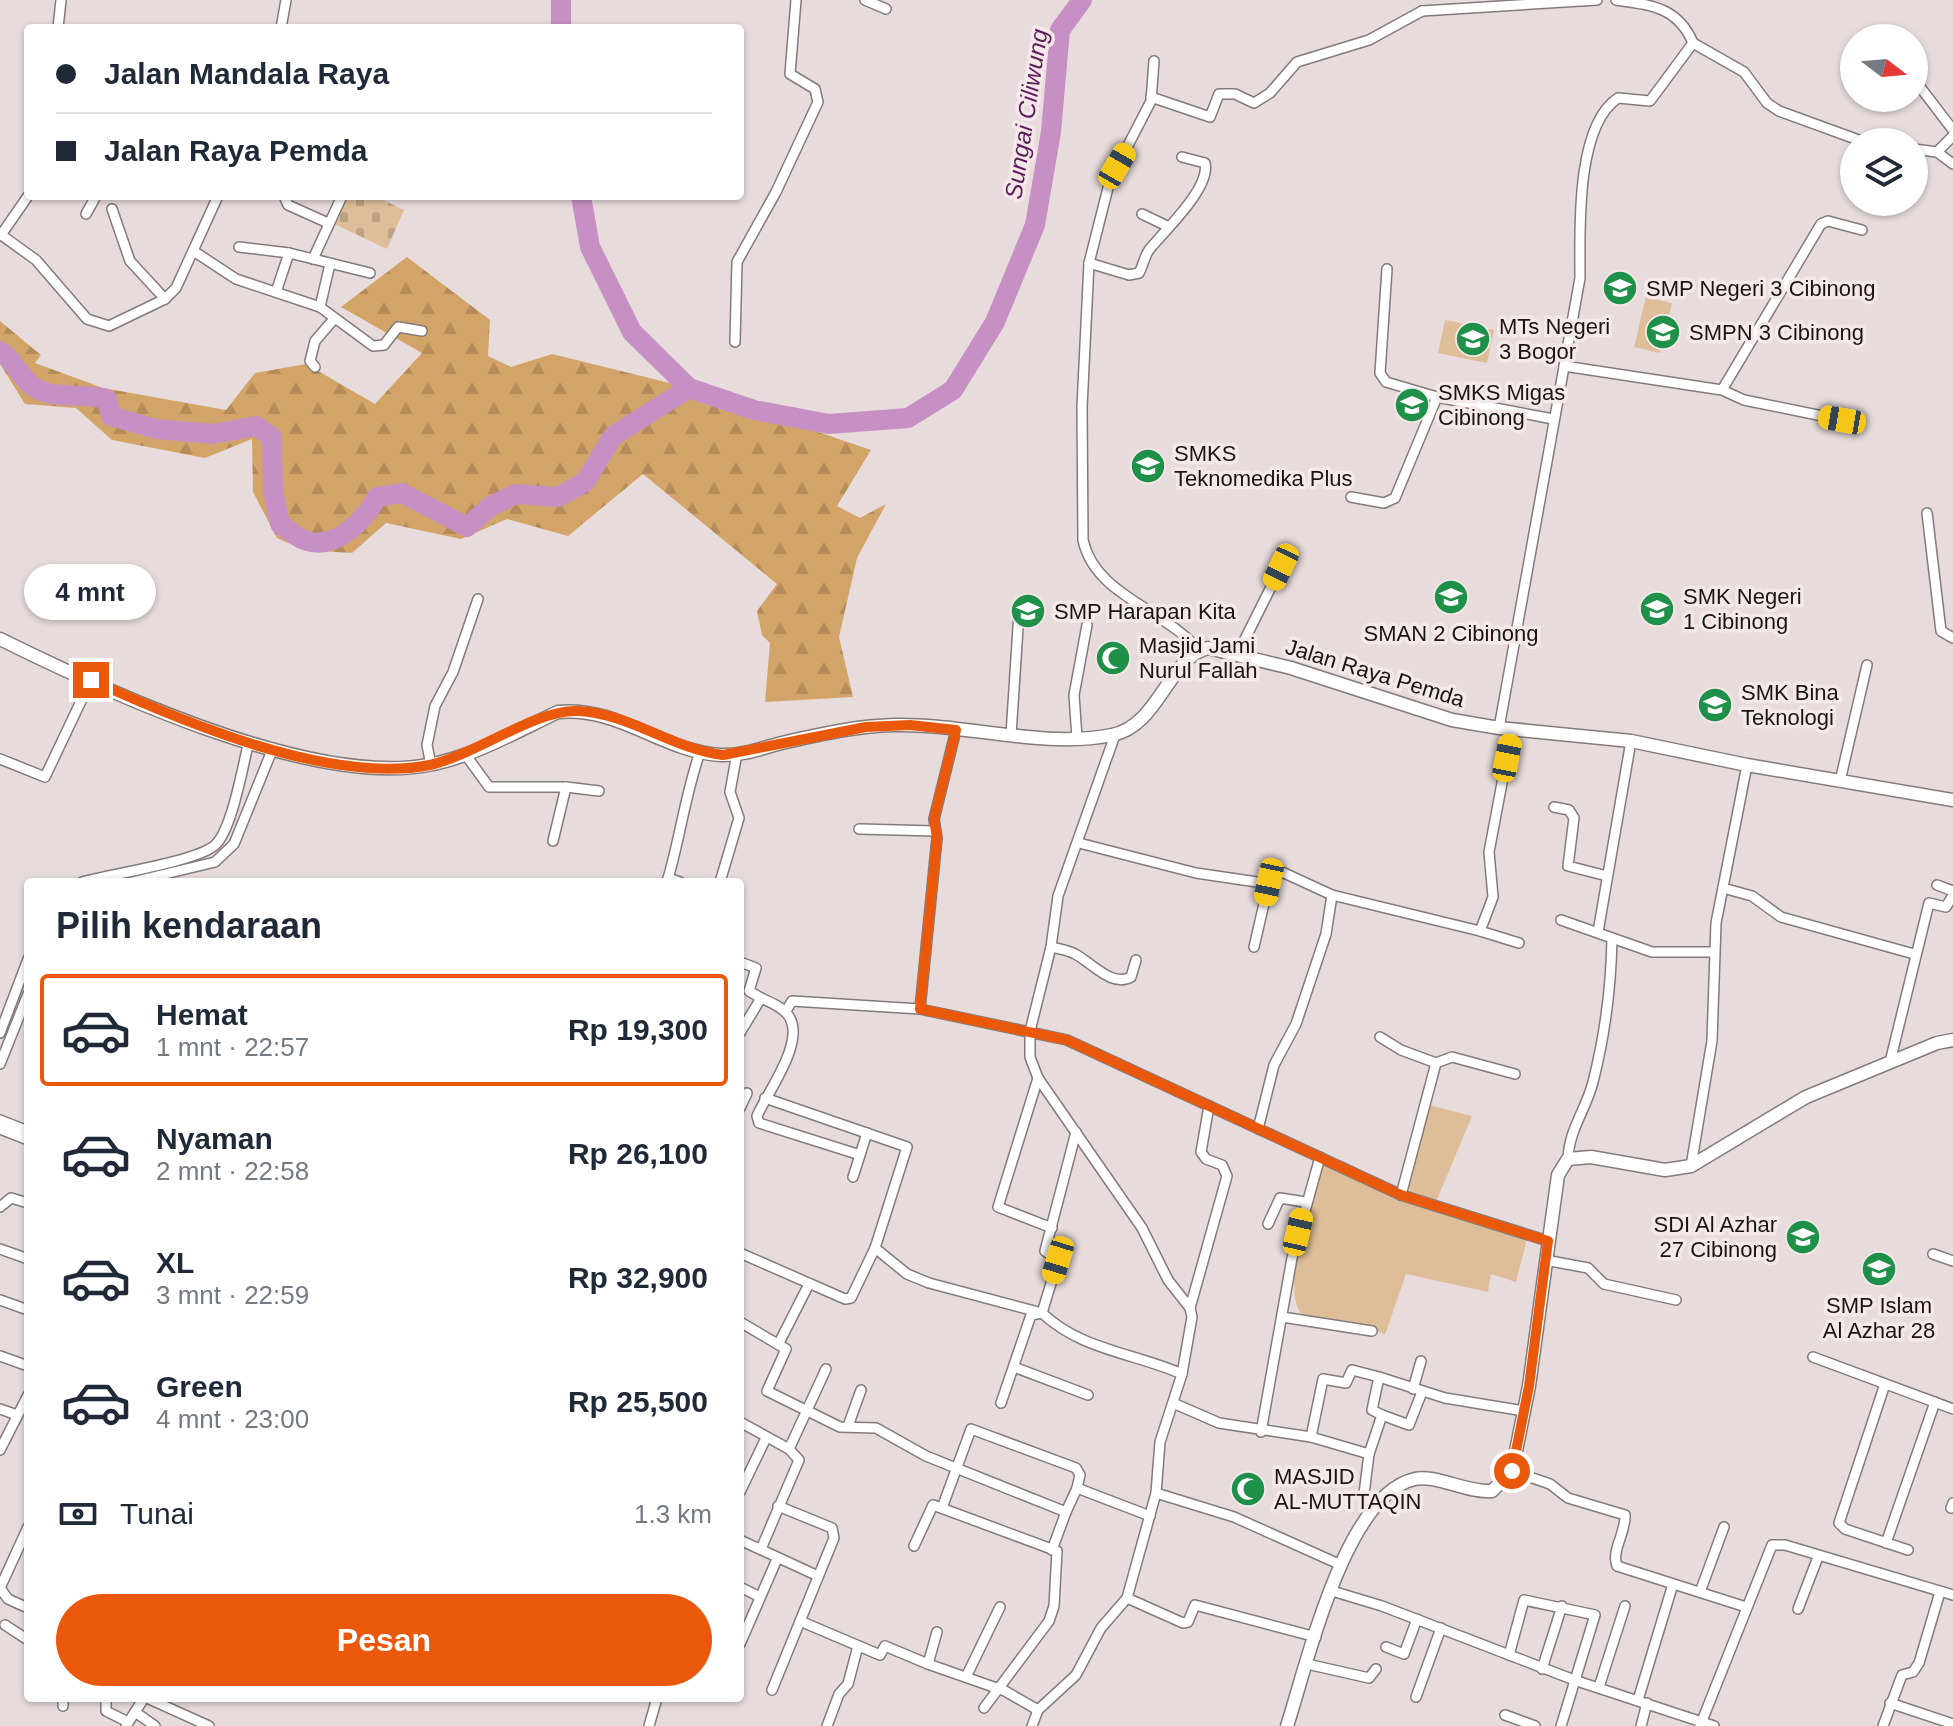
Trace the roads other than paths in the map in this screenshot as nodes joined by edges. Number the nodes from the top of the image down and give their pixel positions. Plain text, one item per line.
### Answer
1 (61, 0) edge
2 (286, 0) edge
3 (796, 0) edge
4 (865, 0) edge
5 (1597, 0) edge
6 (1616, 0) edge
7 (1422, 5) edge
8 (886, 9) dead end
9 (58, 24) edge
10 (282, 24) edge
11 (1693, 43) junction
12 (1154, 61) dead end
13 (1151, 97) junction
14 (1928, 98) edge
15 (1840, 133) edge
16 (1953, 133) edge
17 (1928, 151) edge
18 (1937, 152) junction
19 (1182, 157) dead end
20 (1953, 164) edge
21 (25, 200) edge
22 (94, 200) edge
23 (216, 200) edge
24 (286, 200) edge
25 (340, 200) edge
26 (112, 209) dead end
27 (86, 214) dead end
28 (1142, 214) dead end
29 (328, 223) junction
30 (1169, 227) junction
31 (1862, 230) dead end
32 (0, 235) edge
33 (239, 247) dead end
34 (195, 252) junction
35 (289, 253) junction
36 (313, 259) junction
37 (1089, 263) junction
38 (330, 264) junction
39 (1387, 269) dead end
40 (370, 273) dead end
41 (276, 292) junction
42 (165, 299) junction
43 (320, 307) junction
44 (334, 319) junction
45 (422, 331) dead end
46 (735, 342) dead end
47 (1564, 366) junction
48 (315, 367) dead end
49 (1722, 390) junction
50 (1437, 397) junction
51 (1553, 419) junction
52 (1842, 420) dead end
53 (1351, 497) dead end
54 (1927, 513) dead end
55 (1281, 567) dead end
56 (478, 599) dead end
57 (1019, 612) dead end
58 (1087, 625) dead end
59 (1953, 638) edge
60 (0, 639) edge
61 (1199, 651) junction
62 (1238, 653) junction
63 (1867, 665) dead end
64 (91, 680) junction
65 (1506, 729) junction
66 (956, 730) junction
67 (1011, 735) junction
68 (1115, 735) junction
69 (1077, 738) junction
70 (249, 741) junction
71 (1631, 741) junction
72 (273, 748) junction
73 (700, 752) junction
74 (740, 753) junction
75 (465, 754) junction
76 (0, 759) edge
77 (431, 765) junction
78 (1747, 765) junction
79 (740, 771) dead end
80 (1840, 781) junction
81 (566, 787) junction
82 (599, 791) dead end
83 (1953, 800) edge
84 (1554, 807) dead end
85 (229, 813) junction
86 (245, 819) junction
87 (859, 829) dead end
88 (935, 831) junction
89 (553, 841) dead end
90 (1079, 843) junction
91 (185, 857) junction
92 (186, 870) junction
93 (1607, 876) junction
94 (121, 877) edge
95 (150, 878) edge
96 (182, 878) edge
97 (668, 878) edge
98 (721, 878) edge
99 (1269, 882) junction
100 (1937, 885) dead end
101 (1723, 888) junction
102 (1953, 893) edge
103 (1332, 895) junction
104 (1561, 920) dead end
105 (1480, 931) junction
106 (1598, 932) junction
107 (1612, 939) junction
108 (1519, 943) dead end
109 (1051, 947) junction
110 (1254, 947) dead end
111 (1714, 952) junction
112 (1914, 954) junction
113 (1136, 960) dead end
114 (744, 964) edge
115 (24, 971) edge
116 (761, 998) junction
117 (24, 1004) edge
118 (920, 1009) junction
119 (786, 1011) junction
120 (744, 1026) edge
121 (1030, 1031) junction
122 (0, 1033) edge
123 (1380, 1037) dead end
124 (1953, 1040) edge
125 (1890, 1062) junction
126 (1436, 1063) junction
127 (0, 1064) edge
128 (1515, 1074) dead end
129 (1038, 1078) junction
130 (747, 1093) dead end
131 (765, 1098) junction
132 (744, 1099) edge
133 (1209, 1106) junction
134 (0, 1120) edge
135 (0, 1129) edge
136 (24, 1129) edge
137 (1258, 1129) junction
138 (1076, 1132) junction
139 (867, 1133) junction
140 (24, 1138) edge
141 (857, 1154) dead end
142 (1320, 1157) junction
143 (1568, 1159) junction
144 (1691, 1166) junction
145 (853, 1177) dead end
146 (1401, 1195) junction
147 (24, 1202) edge
148 (1305, 1202) junction
149 (0, 1207) edge
150 (1268, 1224) dead end
151 (1052, 1228) junction
152 (1548, 1241) junction
153 (875, 1248) junction
154 (0, 1249) edge
155 (1933, 1254) dead end
156 (744, 1255) edge
157 (24, 1258) edge
158 (1545, 1260) junction
159 (1953, 1261) edge
160 (809, 1284) junction
161 (0, 1300) edge
162 (1676, 1300) dead end
163 (1190, 1308) junction
164 (24, 1309) edge
165 (1042, 1313) junction
166 (1282, 1317) junction
167 (744, 1324) edge
168 (1372, 1331) dead end
169 (779, 1343) junction
170 (0, 1356) edge
171 (1813, 1357) dead end
172 (1421, 1361) dead end
173 (24, 1365) edge
174 (1014, 1367) junction
175 (826, 1369) dead end
176 (1182, 1374) junction
177 (1379, 1377) junction
178 (1885, 1384) junction
179 (861, 1390) dead end
180 (1418, 1390) junction
181 (1088, 1395) dead end
182 (24, 1402) edge
183 (1935, 1402) junction
184 (1001, 1403) dead end
185 (1173, 1403) junction
186 (0, 1409) edge
187 (1953, 1409) edge
188 (806, 1411) junction
189 (1524, 1411) junction
190 (17, 1415) junction
191 (1382, 1415) junction
192 (744, 1424) edge
193 (848, 1426) junction
194 (1261, 1432) junction
195 (1311, 1437) junction
196 (766, 1438) junction
197 (789, 1449) junction
198 (0, 1450) edge
199 (1369, 1454) junction
200 (956, 1469) junction
201 (1512, 1471) junction
202 (744, 1484) edge
203 (1077, 1488) junction
204 (1156, 1493) junction
205 (778, 1506) junction
206 (942, 1508) junction
207 (1370, 1510) junction
208 (1066, 1512) junction
209 (1150, 1516) junction
210 (1724, 1527) dead end
211 (744, 1542) edge
212 (1886, 1543) junction
213 (24, 1544) edge
214 (914, 1546) dead end
215 (761, 1549) junction
216 (1052, 1550) junction
217 (1908, 1550) dead end
218 (1818, 1557) junction
219 (777, 1559) junction
220 (1341, 1565) junction
221 (818, 1576) junction
222 (1673, 1584) junction
223 (744, 1589) edge
224 (1332, 1591) junction
225 (1700, 1592) junction
226 (1940, 1592) junction
227 (1953, 1595) edge
228 (760, 1597) junction
229 (1127, 1598) junction
230 (24, 1606) edge
231 (1562, 1606) junction
232 (1625, 1606) dead end
233 (1000, 1607) dead end
234 (1746, 1607) junction
235 (1798, 1609) dead end
236 (1417, 1619) junction
237 (800, 1621) junction
238 (5, 1625) dead end
239 (744, 1626) edge
240 (1441, 1628) junction
241 (937, 1632) dead end
242 (24, 1637) edge
243 (1316, 1637) junction
244 (858, 1646) junction
245 (1386, 1647) dead end
246 (1509, 1655) junction
247 (928, 1664) junction
248 (1307, 1664) junction
249 (1376, 1669) dead end
250 (1542, 1669) junction
251 (966, 1677) junction
252 (1577, 1681) junction
253 (996, 1687) junction
254 (1599, 1687) junction
255 (772, 1690) dead end
256 (1416, 1697) dead end
257 (1642, 1701) junction
258 (106, 1702) edge
259 (143, 1702) edge
260 (155, 1702) edge
261 (656, 1702) edge
262 (1890, 1703) junction
263 (984, 1708) dead end
264 (1038, 1710) junction
265 (135, 1712) junction
266 (1505, 1715) dead end
267 (127, 1724) edge
268 (1700, 1724) edge
269 (1953, 1724) edge
270 (155, 1726) edge
271 (209, 1726) edge
272 (649, 1726) edge
273 (827, 1726) edge
274 (1032, 1726) edge
275 (1287, 1726) edge
276 (1535, 1726) edge
277 (1561, 1726) edge
278 (1641, 1726) edge
279 (1714, 1726) edge
280 (1883, 1726) edge

1 - 9 street
2 - 10 street
3 - 46 street
4 - 8 street
5 - 7 street
6 - 11 street
7 - 13 street
11 - 15 street
11 - 47 street
12 - 13 street
13 - 37 street
14 - 16 street
16 - 18 street
17 - 18 street
18 - 20 street
19 - 30 street
21 - 32 street
22 - 27 street
23 - 34 street
24 - 29 street
25 - 29 street
26 - 42 street
28 - 30 street
29 - 36 street
30 - 37 street
31 - 49 street
32 - 42 street
33 - 35 street
34 - 41 street
34 - 42 street
35 - 36 street
35 - 41 street
36 - 38 street
37 - 61 street
38 - 40 street
38 - 43 street
39 - 50 street
41 - 43 street
43 - 44 street
44 - 45 street
44 - 48 street
47 - 49 street
47 - 51 street
49 - 52 street
50 - 51 street
50 - 53 street
51 - 65 street
54 - 59 street
55 - 62 street
56 - 77 street
57 - 67 street
58 - 69 street
60 - 64 main road
61 - 62 main road, Jalan Raya Pemda
61 - 68 main road
62 - 65 main road, Jalan Raya Pemda
63 - 80 street
64 - 70 main road
64 - 76 street
65 - 71 main road, Jalan Raya Pemda
65 - 105 street
66 - 67 main road
66 - 74 main road
66 - 88 street
67 - 69 main road
68 - 69 main road
68 - 90 street
70 - 72 main road
70 - 85 street
71 - 78 main road, Jalan Raya Pemda
71 - 93 street
72 - 77 main road
72 - 86 street
73 - 74 main road
73 - 75 main road
73 - 97 street
74 - 79 street
74 - 98 street
75 - 77 main road
75 - 81 street
78 - 80 main road, Jalan Raya Pemda
78 - 101 street
80 - 83 main road, Jalan Raya Pemda
81 - 82 street
81 - 89 street
84 - 93 street
85 - 86 street
85 - 91 street
86 - 92 street
87 - 88 street
88 - 118 street
90 - 99 street
90 - 109 street
91 - 92 street
91 - 94 street
92 - 95 street
92 - 96 street
93 - 106 street
99 - 103 street
99 - 110 street
100 - 102 street
101 - 111 street
101 - 112 street
102 - 112 street
103 - 105 street
103 - 137 street
104 - 106 street
105 - 108 street
106 - 107 street
107 - 111 street
107 - 143 street
109 - 113 street
109 - 121 street
111 - 144 street
112 - 125 street
114 - 116 street
115 - 122 street
116 - 119 street
116 - 120 street
117 - 127 street
118 - 119 street
118 - 121 street
119 - 131 street
121 - 129 street
121 - 133 street
123 - 126 street
124 - 125 main road
125 - 144 main road
126 - 128 street
126 - 146 street
129 - 138 street
129 - 151 street
130 - 132 street
131 - 139 street
131 - 141 street
133 - 137 street
133 - 163 street
134 - 136 street
135 - 140 street
137 - 142 street
138 - 151 street
138 - 163 street
139 - 145 street
139 - 153 street
142 - 146 street
142 - 148 street
143 - 144 main road
143 - 152 main road
146 - 152 street
147 - 149 street
148 - 150 street
148 - 166 street
151 - 165 street
152 - 158 main road
153 - 160 street
153 - 165 street
154 - 157 street
155 - 159 street
156 - 160 street
158 - 162 street
158 - 189 main road
160 - 169 street
161 - 164 street
163 - 176 street
165 - 174 street
165 - 176 street
166 - 168 street
166 - 194 street
167 - 169 street
169 - 188 street
170 - 173 street
171 - 178 street
172 - 180 street
174 - 181 street
174 - 184 street
175 - 188 street
176 - 185 street
177 - 180 street
177 - 191 street
177 - 195 street
178 - 183 street
178 - 212 street
179 - 193 street
180 - 189 street
180 - 191 street
182 - 190 street
183 - 187 street
183 - 212 street
185 - 194 street
185 - 204 street
186 - 190 street
188 - 193 street
188 - 197 street
189 - 201 main road
190 - 198 street
191 - 199 street
192 - 196 street
193 - 200 street
194 - 195 street
195 - 199 street
196 - 197 street
196 - 202 street
197 - 205 street
199 - 207 street
200 - 203 street
200 - 206 street
200 - 208 street
201 - 207 main road
201 - 222 street
203 - 208 street
203 - 209 street
204 - 209 street
204 - 220 street
205 - 215 street
205 - 221 street
206 - 214 street
206 - 216 street
207 - 220 main road
208 - 216 street
209 - 229 street
210 - 225 street
211 - 215 street
212 - 217 street
213 - 230 street
215 - 219 street
216 - 253 street
218 - 226 street
218 - 234 street
218 - 235 street
219 - 221 street
219 - 228 street
220 - 224 main road
221 - 237 street
222 - 225 street
222 - 257 street
223 - 228 street
224 - 236 street
224 - 243 main road
225 - 234 street
226 - 227 street
226 - 262 street
228 - 239 street
229 - 243 street
229 - 264 street
231 - 246 street
231 - 250 street
231 - 252 street
232 - 254 street
233 - 251 street
234 - 268 street
236 - 240 street
236 - 245 street
237 - 244 street
237 - 255 street
238 - 242 street
240 - 246 street
240 - 256 street
241 - 247 street
243 - 248 main road
244 - 247 street
244 - 273 street
246 - 250 street
247 - 251 street
248 - 249 street
248 - 275 main road
250 - 252 street
251 - 253 street
252 - 254 street
252 - 277 street
253 - 263 street
253 - 264 street
254 - 257 street
257 - 268 street
257 - 278 street
258 - 267 street
259 - 265 street
260 - 271 street
261 - 272 street
262 - 269 street
262 - 280 street
264 - 274 street
265 - 267 street
265 - 270 street
266 - 276 street
268 - 279 street

